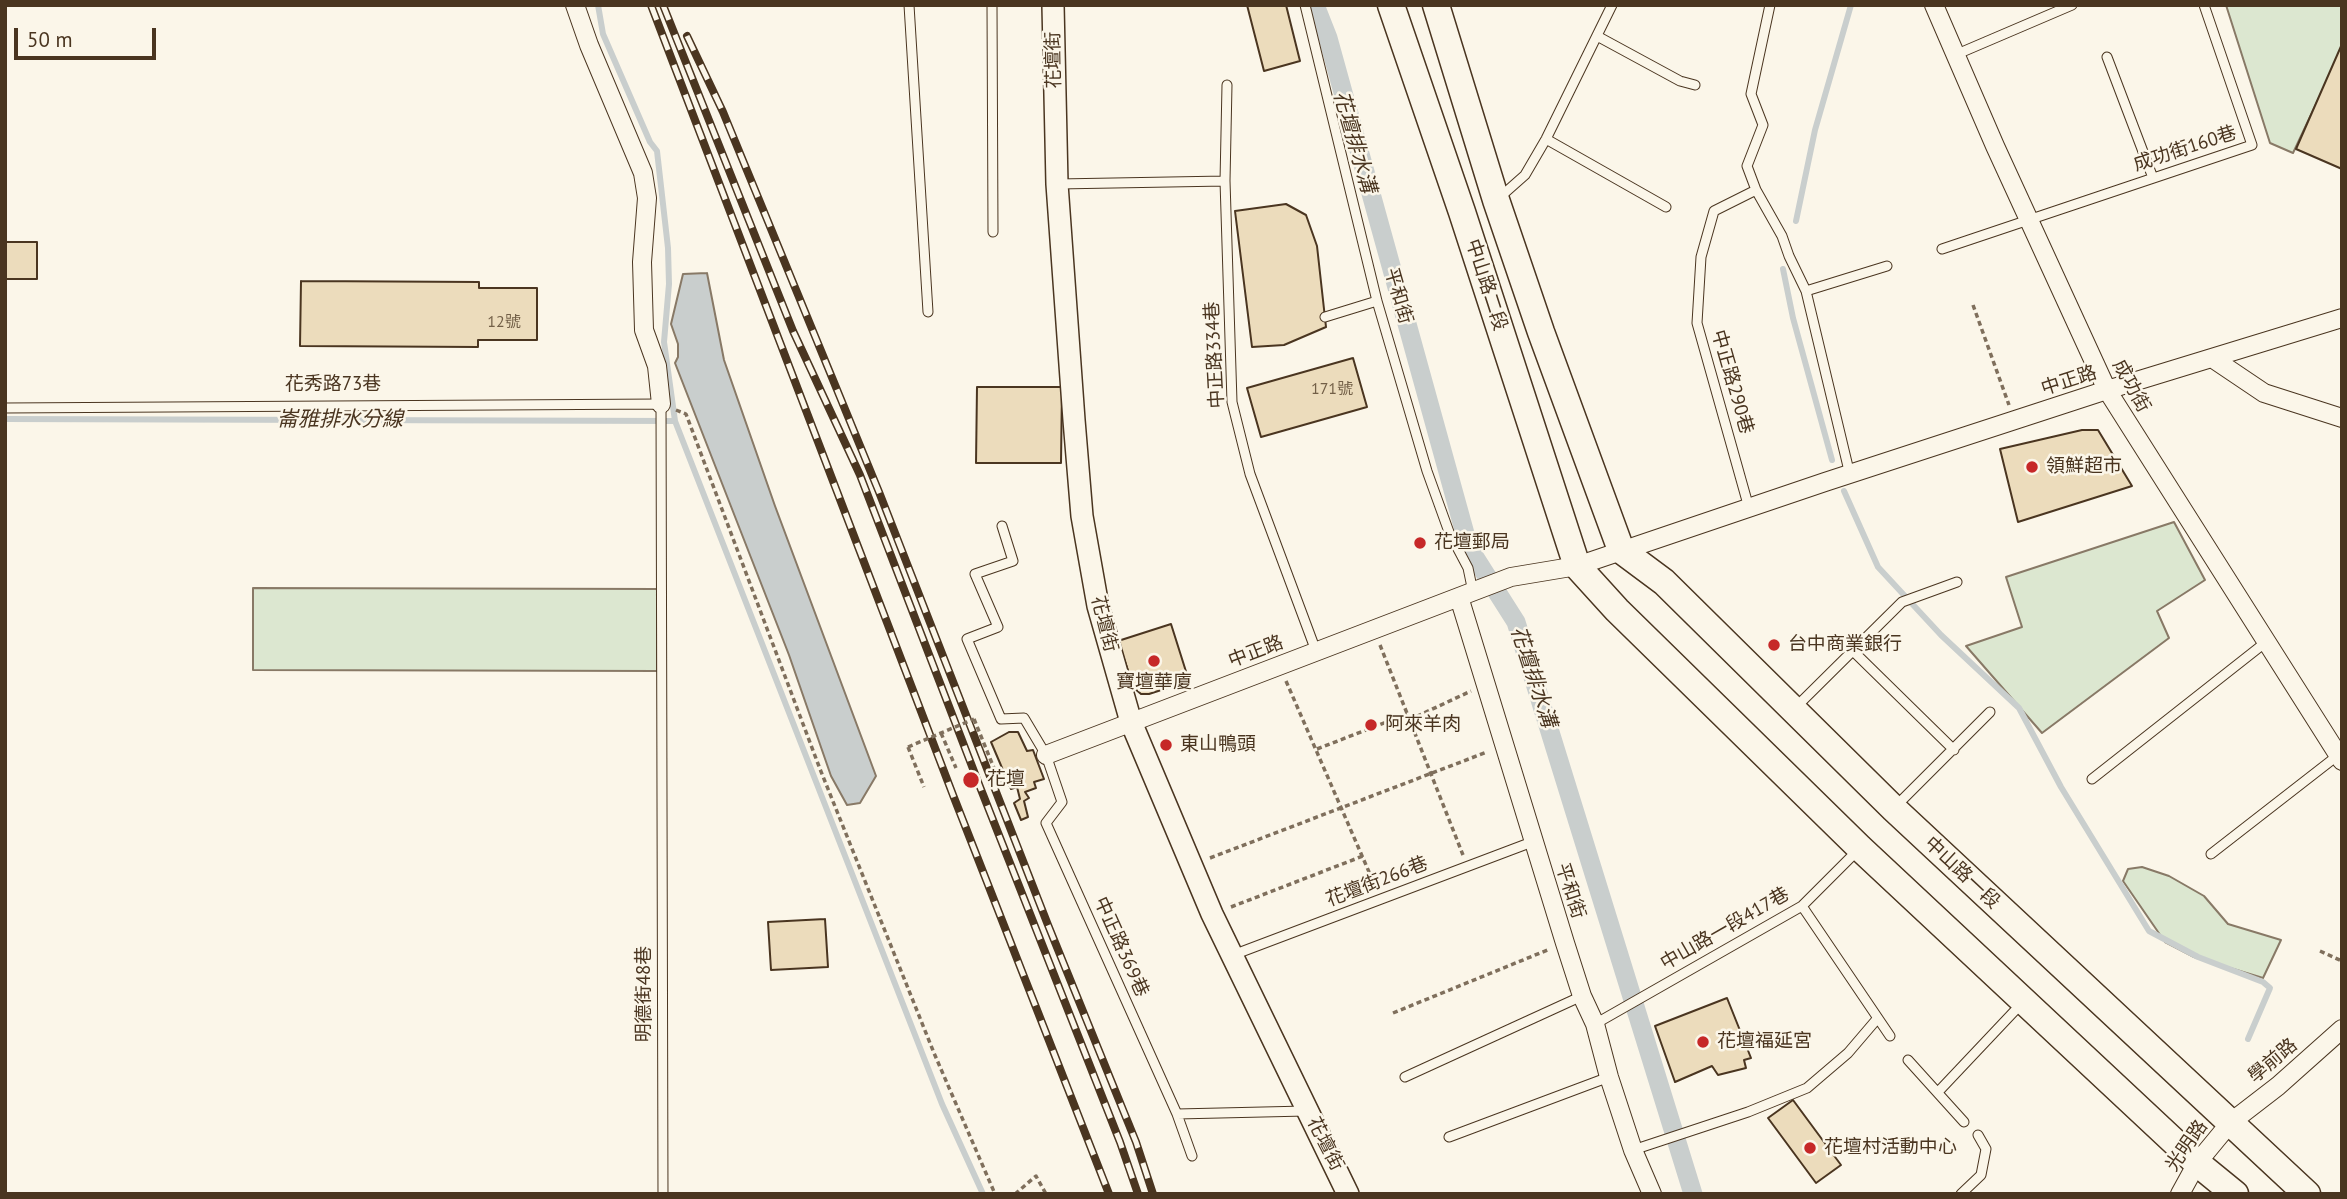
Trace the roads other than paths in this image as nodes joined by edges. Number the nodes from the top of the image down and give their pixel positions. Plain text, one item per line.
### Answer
1 (575, 5) edge
2 (909, 5) edge
3 (992, 5) edge
4 (1053, 5) edge
5 (1305, 5) edge
6 (1391, 5) edge
7 (1436, 5) edge
8 (1612, 5) edge
9 (1770, 5) edge
10 (1934, 5) edge
11 (2072, 5) edge
12 (2204, 5) edge
13 (1597, 36) junction
14 (1955, 55) junction
15 (2106, 57) dead end
16 (1227, 85) dead end
17 (1695, 85) dead end
18 (1546, 139) junction
19 (2153, 178) junction
20 (1225, 181) junction
21 (1057, 184) junction
22 (1756, 190) junction
23 (1496, 200) junction
24 (1667, 207) dead end
25 (2028, 219) junction
26 (993, 232) dead end
27 (1942, 249) dead end
28 (1887, 266) dead end
29 (1806, 291) junction
30 (1377, 301) junction
31 (928, 312) dead end
32 (1325, 317) dead end
33 (2342, 318) edge
34 (2212, 358) junction
35 (2107, 390) junction
36 (661, 404) junction
37 (5, 408) edge
38 (2342, 418) edge
39 (1850, 475) junction
40 (1749, 508) junction
41 (1002, 526) dead end
42 (1621, 550) junction
43 (1577, 566) junction
44 (1956, 582) dead end
45 (1471, 592) junction
46 (2266, 642) junction
47 (1316, 651) junction
48 (1853, 651) junction
49 (1793, 710) junction
50 (1990, 712) dead end
51 (1131, 722) junction
52 (1954, 750) junction
53 (1046, 755) junction
54 (2340, 758) edge
55 (2092, 779) dead end
56 (1894, 809) junction
57 (1532, 842) junction
58 (1860, 848) junction
59 (2211, 854) dead end
60 (1802, 906) junction
61 (1233, 955) junction
62 (1582, 996) junction
63 (2023, 1001) junction
64 (1877, 1019) junction
65 (1595, 1024) junction
66 (2342, 1029) edge
67 (1889, 1036) dead end
68 (1908, 1060) dead end
69 (1405, 1077) dead end
70 (1609, 1077) junction
71 (1938, 1092) junction
72 (1308, 1111) junction
73 (1177, 1114) junction
74 (1964, 1122) dead end
75 (2230, 1123) junction
76 (1978, 1135) dead end
77 (1449, 1138) dead end
78 (1633, 1150) junction
79 (1192, 1156) dead end
80 (2197, 1163) junction
81 (663, 1194) edge
82 (1348, 1194) edge
83 (1652, 1194) edge
84 (1961, 1194) edge
85 (2180, 1194) edge
86 (2235, 1194) edge
87 (2307, 1194) edge

1 - 36 street
2 - 31 lane
3 - 26 lane
4 - 21 street, 花壇街
5 - 30 lane, 平和街
6 - 43 main road, 中山路二段
7 - 23 main road, 中山路二段
8 - 13 lane
9 - 22 lane
10 - 14 street, 成功街
11 - 14 lane
12 - 19 lane, 成功街160巷
13 - 17 lane
13 - 18 lane
14 - 25 street, 成功街
15 - 19 lane
16 - 20 lane, 中正路334巷
18 - 23 lane
18 - 24 lane
19 - 25 lane, 成功街160巷
20 - 21 lane
20 - 47 lane, 中正路334巷
21 - 51 street, 花壇街
22 - 29 lane
22 - 40 lane, 中正路290巷
23 - 42 main road, 中山路二段
25 - 27 lane, 成功街160巷
25 - 35 street, 成功街
28 - 29 lane
29 - 39 lane
30 - 32 lane
30 - 45 lane, 平和街
33 - 34 street, 中正路
34 - 35 street, 中正路
34 - 38 street
35 - 39 street, 中正路
35 - 46 street, 成功街
36 - 37 lane, 花秀路73巷
36 - 81 lane, 明德街48巷
39 - 40 street, 中正路
40 - 42 street
41 - 53 lane
42 - 43 street
42 - 49 main road, 中山路一段
43 - 45 street, 中正路
43 - 58 main road
44 - 48 lane
45 - 47 street, 中正路
45 - 57 street, 平和街
46 - 54 street, 成功街
46 - 55 lane
47 - 51 street, 中正路
48 - 49 lane
48 - 52 lane
49 - 56 main road, 中山路一段
50 - 52 lane
51 - 53 street, 中正路
51 - 61 street, 花壇街
52 - 56 lane
53 - 73 lane, 中正路369巷
54 - 59 lane
56 - 75 main road, 中山路一段
57 - 61 lane, 花壇街266巷
57 - 62 street, 平和街
58 - 60 lane, 中山路一段417巷
58 - 63 main road
60 - 64 lane
60 - 65 lane, 中山路一段417巷
61 - 72 street, 花壇街
62 - 65 street, 平和街
62 - 69 lane
63 - 71 lane
63 - 80 main road
64 - 67 lane
64 - 78 lane
65 - 70 street, 平和街
66 - 75 street, 學前路
68 - 71 lane
70 - 77 lane
70 - 78 street, 平和街
71 - 74 lane
72 - 73 lane
72 - 82 street, 花壇街
73 - 79 lane, 中正路369巷
75 - 80 street, 光明路
75 - 87 main road, 中山路一段
76 - 84 lane
78 - 83 street, 平和街
80 - 85 street, 光明路
80 - 86 main road

